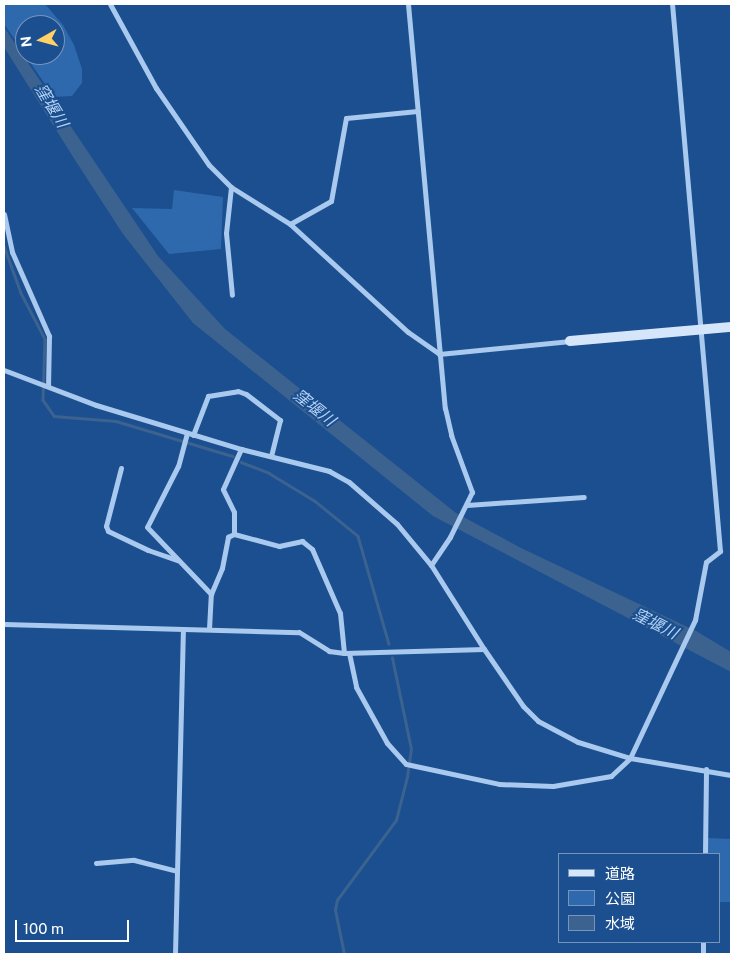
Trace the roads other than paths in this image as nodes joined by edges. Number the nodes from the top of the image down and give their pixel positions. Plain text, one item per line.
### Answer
1 (110, 4) edge
2 (408, 4) edge
3 (672, 4) edge
4 (418, 112) junction
5 (230, 187) junction
6 (4, 214) edge
7 (290, 224) junction
8 (232, 295) dead end
9 (731, 328) edge
10 (701, 330) junction
11 (570, 341) joint
12 (439, 354) junction
13 (4, 370) edge
14 (48, 386) junction
15 (187, 434) junction
16 (194, 435) junction
17 (241, 449) junction
18 (271, 456) junction
19 (121, 468) dead end
20 (584, 497) dead end
21 (467, 506) junction
22 (234, 534) junction
23 (178, 560) junction
24 (431, 564) junction
25 (211, 594) junction
26 (4, 624) edge
27 (183, 629) junction
28 (209, 629) junction
29 (484, 649) junction
30 (347, 653) junction
31 (630, 758) junction
32 (706, 769) junction
33 (731, 775) edge
34 (705, 853) edge
35 (96, 863) dead end
36 (177, 871) junction
37 (175, 954) edge

1 - 5 street
2 - 4 street
3 - 10 street
4 - 7 street
4 - 12 street
5 - 7 street
5 - 8 street
6 - 14 street
7 - 12 street
9 - 10 street
10 - 11 street
10 - 31 street
11 - 12 street
12 - 21 street
13 - 14 street
14 - 15 street
15 - 16 street
15 - 23 street
16 - 17 street
16 - 18 street
17 - 18 street
17 - 22 street
18 - 24 street
19 - 23 street
20 - 21 street
21 - 24 street
22 - 25 street
22 - 30 street
23 - 25 street
24 - 29 street
25 - 28 street
26 - 27 street
27 - 28 street
27 - 36 street
28 - 30 street
29 - 30 street
29 - 31 street
30 - 31 street
31 - 32 street
32 - 33 street
32 - 34 street
35 - 36 street
36 - 37 street

